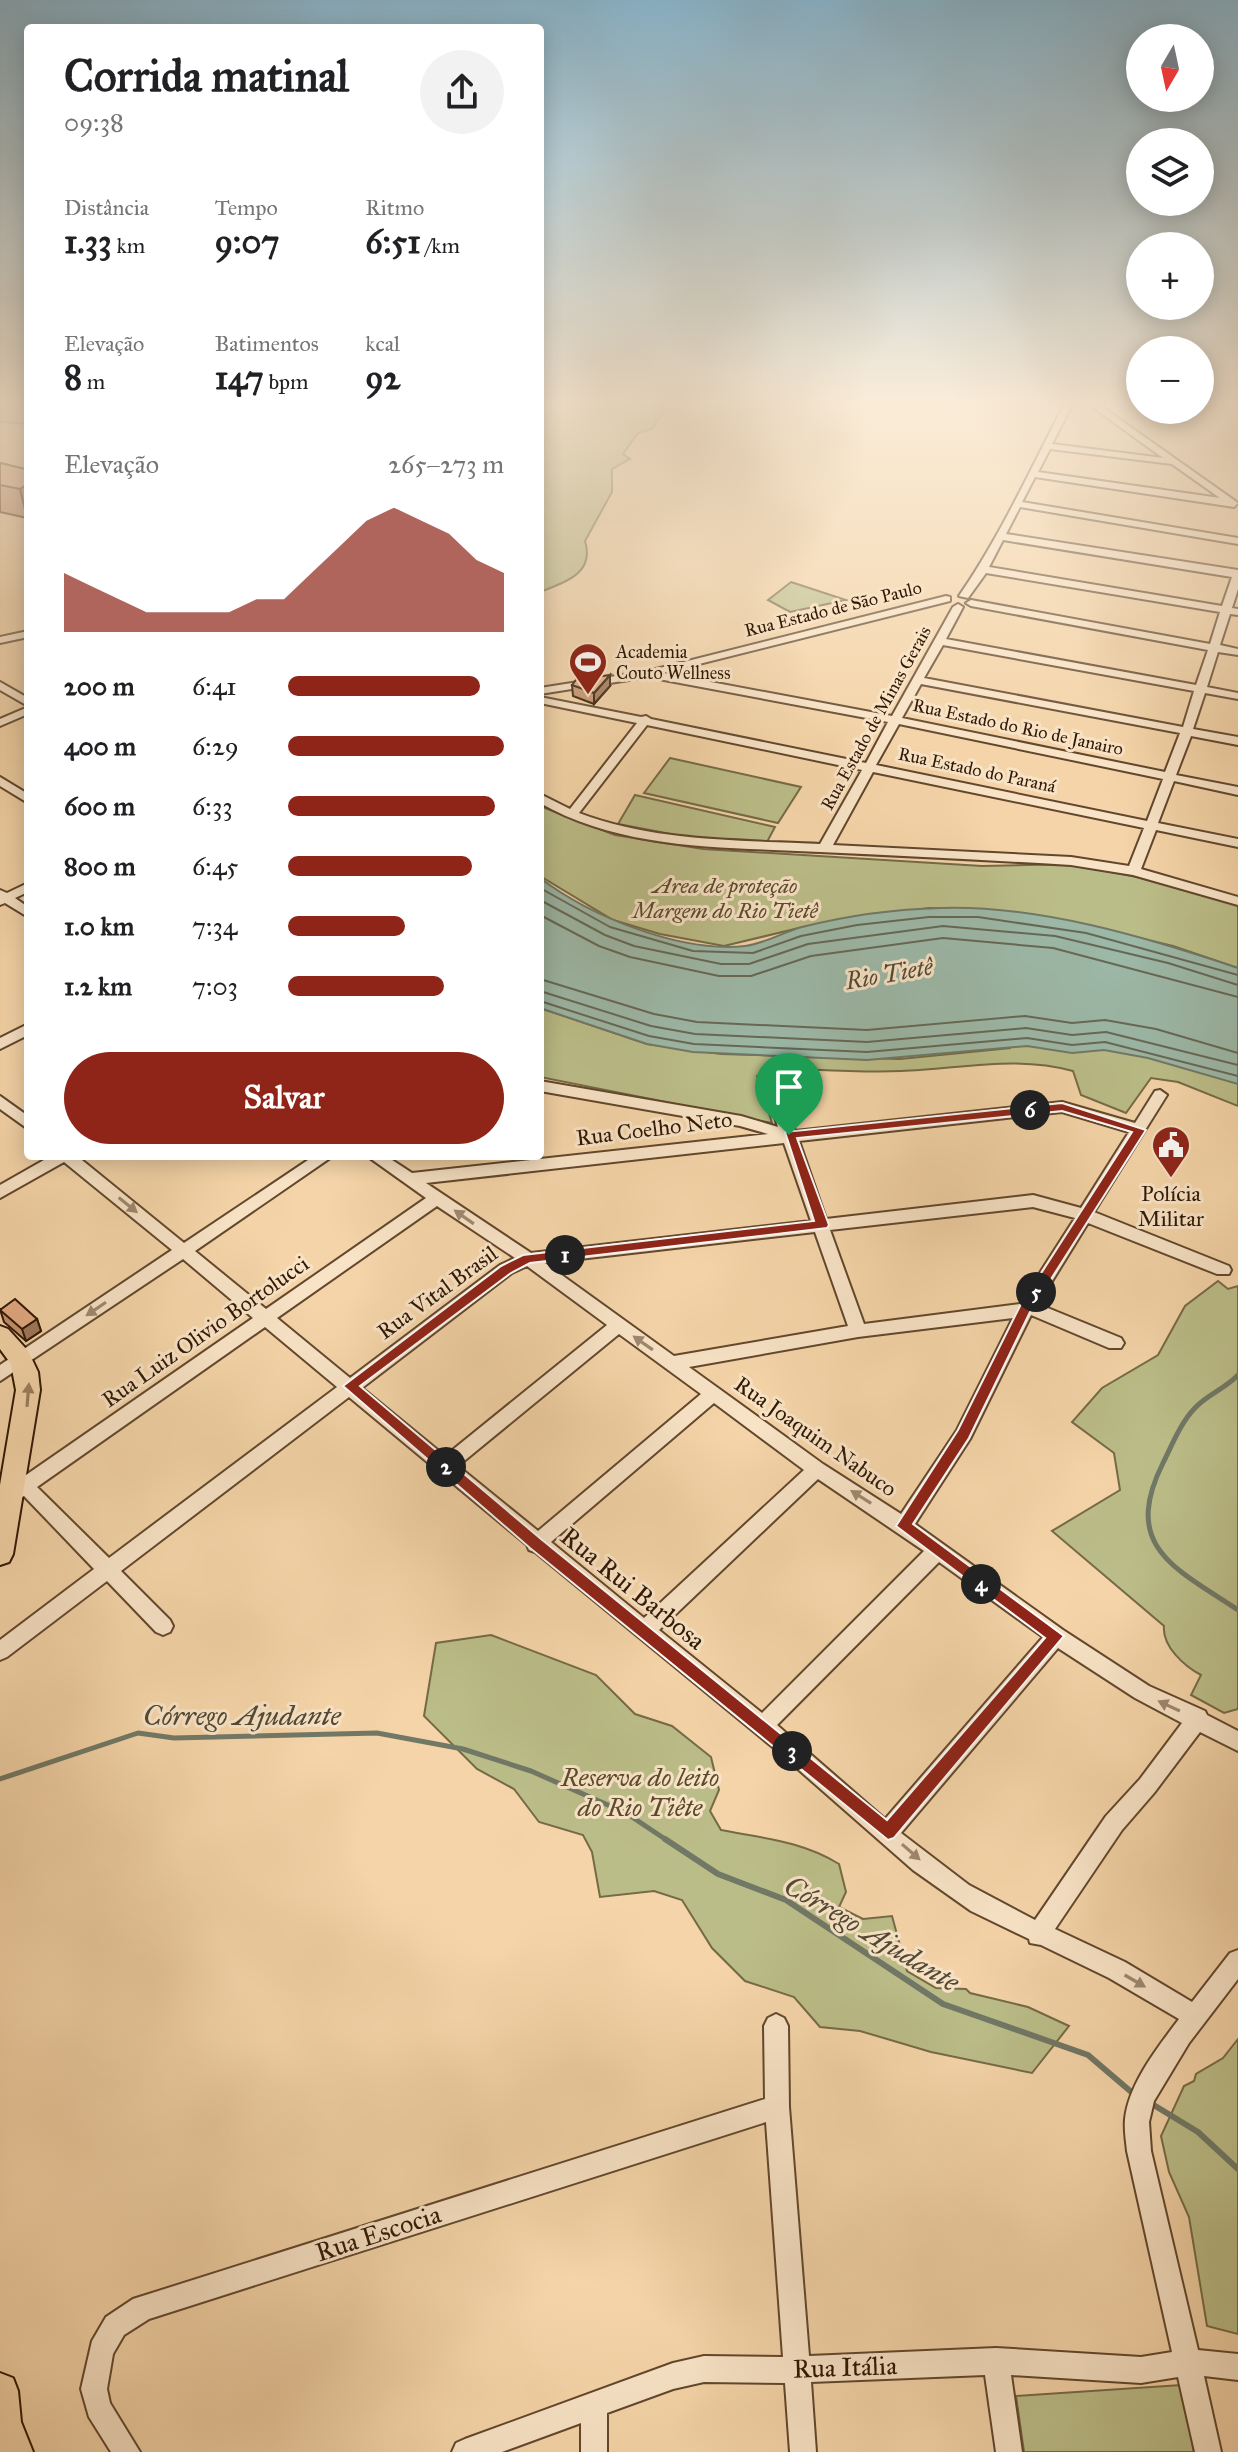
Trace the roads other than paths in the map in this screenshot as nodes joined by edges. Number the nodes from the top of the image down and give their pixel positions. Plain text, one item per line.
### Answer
1 (1009, 516) edge
2 (1091, 516) edge
3 (999, 536) junction
4 (1238, 541) edge
5 (983, 569) junction
6 (1238, 574) edge
7 (964, 602) junction
8 (1232, 611) edge
9 (24, 635) edge
10 (0, 640) edge
11 (940, 641) junction
12 (1212, 648) junction
13 (1238, 652) edge
14 (648, 674) junction
15 (918, 680) junction
16 (0, 685) edge
17 (561, 688) junction
18 (1199, 689) junction
19 (544, 690) edge
20 (1238, 696) edge
21 (24, 700) edge
22 (544, 701) edge
23 (567, 704) junction
24 (24, 712) edge
25 (646, 719) junction
26 (896, 720) junction
27 (0, 723) edge
28 (1187, 731) junction
29 (1238, 741) edge
30 (871, 766) junction
31 (1168, 777) junction
32 (0, 781) edge
33 (1238, 791) edge
34 (24, 796) edge
35 (544, 800) edge
36 (572, 814) junction
37 (1151, 825) junction
38 (1238, 843) edge
39 (825, 847) junction
40 (1134, 871) junction
41 (24, 889) edge
42 (2, 897) edge
43 (1238, 901) edge
44 (24, 911) edge
45 (24, 1031) edge
46 (0, 1044) edge
47 (544, 1087) edge
48 (1160, 1095) dead end
49 (775, 1096) dead end
50 (0, 1101) edge
51 (24, 1121) edge
52 (1140, 1130) junction
53 (789, 1135) junction
54 (58, 1160) edge
55 (70, 1160) edge
56 (319, 1160) edge
57 (381, 1160) edge
58 (410, 1179) junction
59 (0, 1192) edge
60 (437, 1198) junction
61 (1085, 1215) junction
62 (822, 1225) junction
63 (185, 1250) junction
64 (528, 1259) junction
65 (1223, 1270) dead end
66 (1026, 1308) junction
67 (267, 1317) junction
68 (618, 1326) junction
69 (858, 1331) junction
70 (0, 1335) edge
71 (1115, 1343) dead end
72 (23, 1358) junction
73 (671, 1363) junction
74 (0, 1374) edge
75 (350, 1386) junction
76 (713, 1394) junction
77 (445, 1466) junction
78 (817, 1469) junction
79 (11, 1496) edge
80 (904, 1526) junction
81 (536, 1544) junction
82 (936, 1552) junction
83 (0, 1554) edge
84 (108, 1571) junction
85 (163, 1626) dead end
86 (644, 1631) junction
87 (1056, 1636) junction
88 (0, 1651) edge
89 (1198, 1718) junction
90 (763, 1726) junction
91 (1238, 1741) edge
92 (888, 1832) junction
93 (1038, 1935) junction
94 (1238, 1961) edge
95 (1196, 2017) junction
96 (776, 2026) dead end
97 (777, 2107) junction
98 (996, 2361) junction
99 (1190, 2362) junction
100 (1238, 2367) edge
101 (797, 2370) junction
102 (0, 2391) edge
103 (594, 2403) junction
104 (15, 2452) edge
105 (127, 2452) edge
106 (465, 2452) edge
107 (594, 2452) edge
108 (803, 2452) edge
109 (1009, 2452) edge
110 (1208, 2452) edge

1 - 3 street, Rua Estado de Minas Gerais
2 - 4 street
3 - 5 street, Rua Estado de Minas Gerais
3 - 6 street
5 - 7 street, Rua Estado de Minas Gerais
5 - 8 street
6 - 8 street
7 - 11 street, Rua Estado de Minas Gerais
7 - 12 street
7 - 14 street, Rua Estado de São Paulo
8 - 12 street
9 - 10 street
11 - 15 street, Rua Estado de Minas Gerais
11 - 18 street
12 - 13 street
12 - 18 street
14 - 17 street, Rua Estado de São Paulo
14 - 26 street, Rua Estado do Rio de Janairo
15 - 26 street, Rua Estado de Minas Gerais
15 - 28 street
16 - 21 street
17 - 19 street, Rua Estado de São Paulo
17 - 23 street
18 - 20 street
18 - 28 street
22 - 23 street, Rua Estado do Paraná
23 - 25 street, Rua Estado do Paraná
24 - 27 street
25 - 30 street, Rua Estado do Paraná
25 - 36 street
26 - 30 street, Rua Estado de Minas Gerais
26 - 31 street, Rua Estado do Rio de Janairo
28 - 29 street
28 - 31 street
30 - 37 street, Rua Estado do Paraná
30 - 39 street, Rua Estado de Minas Gerais
31 - 33 street, Rua Estado do Rio de Janairo
31 - 37 street
32 - 34 street
35 - 36 street
36 - 39 street
37 - 38 street, Rua Estado do Paraná
37 - 40 street
39 - 40 street
40 - 43 street
41 - 42 street
42 - 44 street
45 - 46 street
47 - 53 street
48 - 52 street
49 - 53 street
50 - 51 street
52 - 53 street, Rua Coelho Neto
52 - 61 street
53 - 58 street, Rua Coelho Neto
53 - 62 street
54 - 59 street
55 -> 63 street, Rua Rui Barbosa
56 - 63 street
57 - 58 street, Rua Joaquim Nabuco
58 - 60 street, Rua Joaquim Nabuco
64 -> 60 street, Rua Joaquim Nabuco
60 - 67 street, Rua Luiz Olivio Bortolucci
61 - 62 street, Rua Vital Brasil
61 - 65 street, Rua Vital Brasil
61 - 66 street
62 - 64 street, Rua Vital Brasil
62 - 69 street
63 - 67 street, Rua Rui Barbosa
63 -> 72 street
64 - 68 street, Rua Joaquim Nabuco
64 - 75 street, Rua Vital Brasil
66 - 69 street
66 - 71 street
66 - 80 street
67 - 75 street, Rua Rui Barbosa
67 - 79 street, Rua Luiz Olivio Bortolucci
73 -> 68 street, Rua Joaquim Nabuco
68 - 77 street
69 - 73 street
70 - 72 main road
72 - 74 street
79 -> 72 main road
73 - 76 street, Rua Joaquim Nabuco
75 - 77 street, Rua Rui Barbosa
75 - 84 street, Rua Vital Brasil
76 - 78 street, Rua Joaquim Nabuco
76 - 81 street
77 - 81 street, Rua Rui Barbosa
80 -> 78 street, Rua Joaquim Nabuco
78 - 86 street
79 - 83 main road
79 - 84 street
80 - 82 street, Rua Joaquim Nabuco
81 - 86 street, Rua Rui Barbosa
82 - 87 street, Rua Joaquim Nabuco
82 - 90 street
84 - 85 street
84 - 88 street, Rua Vital Brasil
86 - 90 street, Rua Rui Barbosa
89 -> 87 street, Rua Joaquim Nabuco
87 - 92 street
89 - 91 street, Rua Joaquim Nabuco
89 - 93 street
90 - 92 street, Rua Rui Barbosa
92 -> 93 street, Rua Rui Barbosa
93 -> 95 street, Rua Rui Barbosa
94 - 95 street
95 - 99 street
96 - 97 street
97 - 101 street
97 - 105 street, Rua Escocia
98 - 99 street, Rua Itália
98 - 101 street, Rua Itália
98 - 109 street
99 - 100 street, Rua Itália
99 - 110 street
101 - 103 street, Rua Itália
101 - 108 street
102 - 104 main road
103 - 106 street, Rua Itália
103 - 107 street

